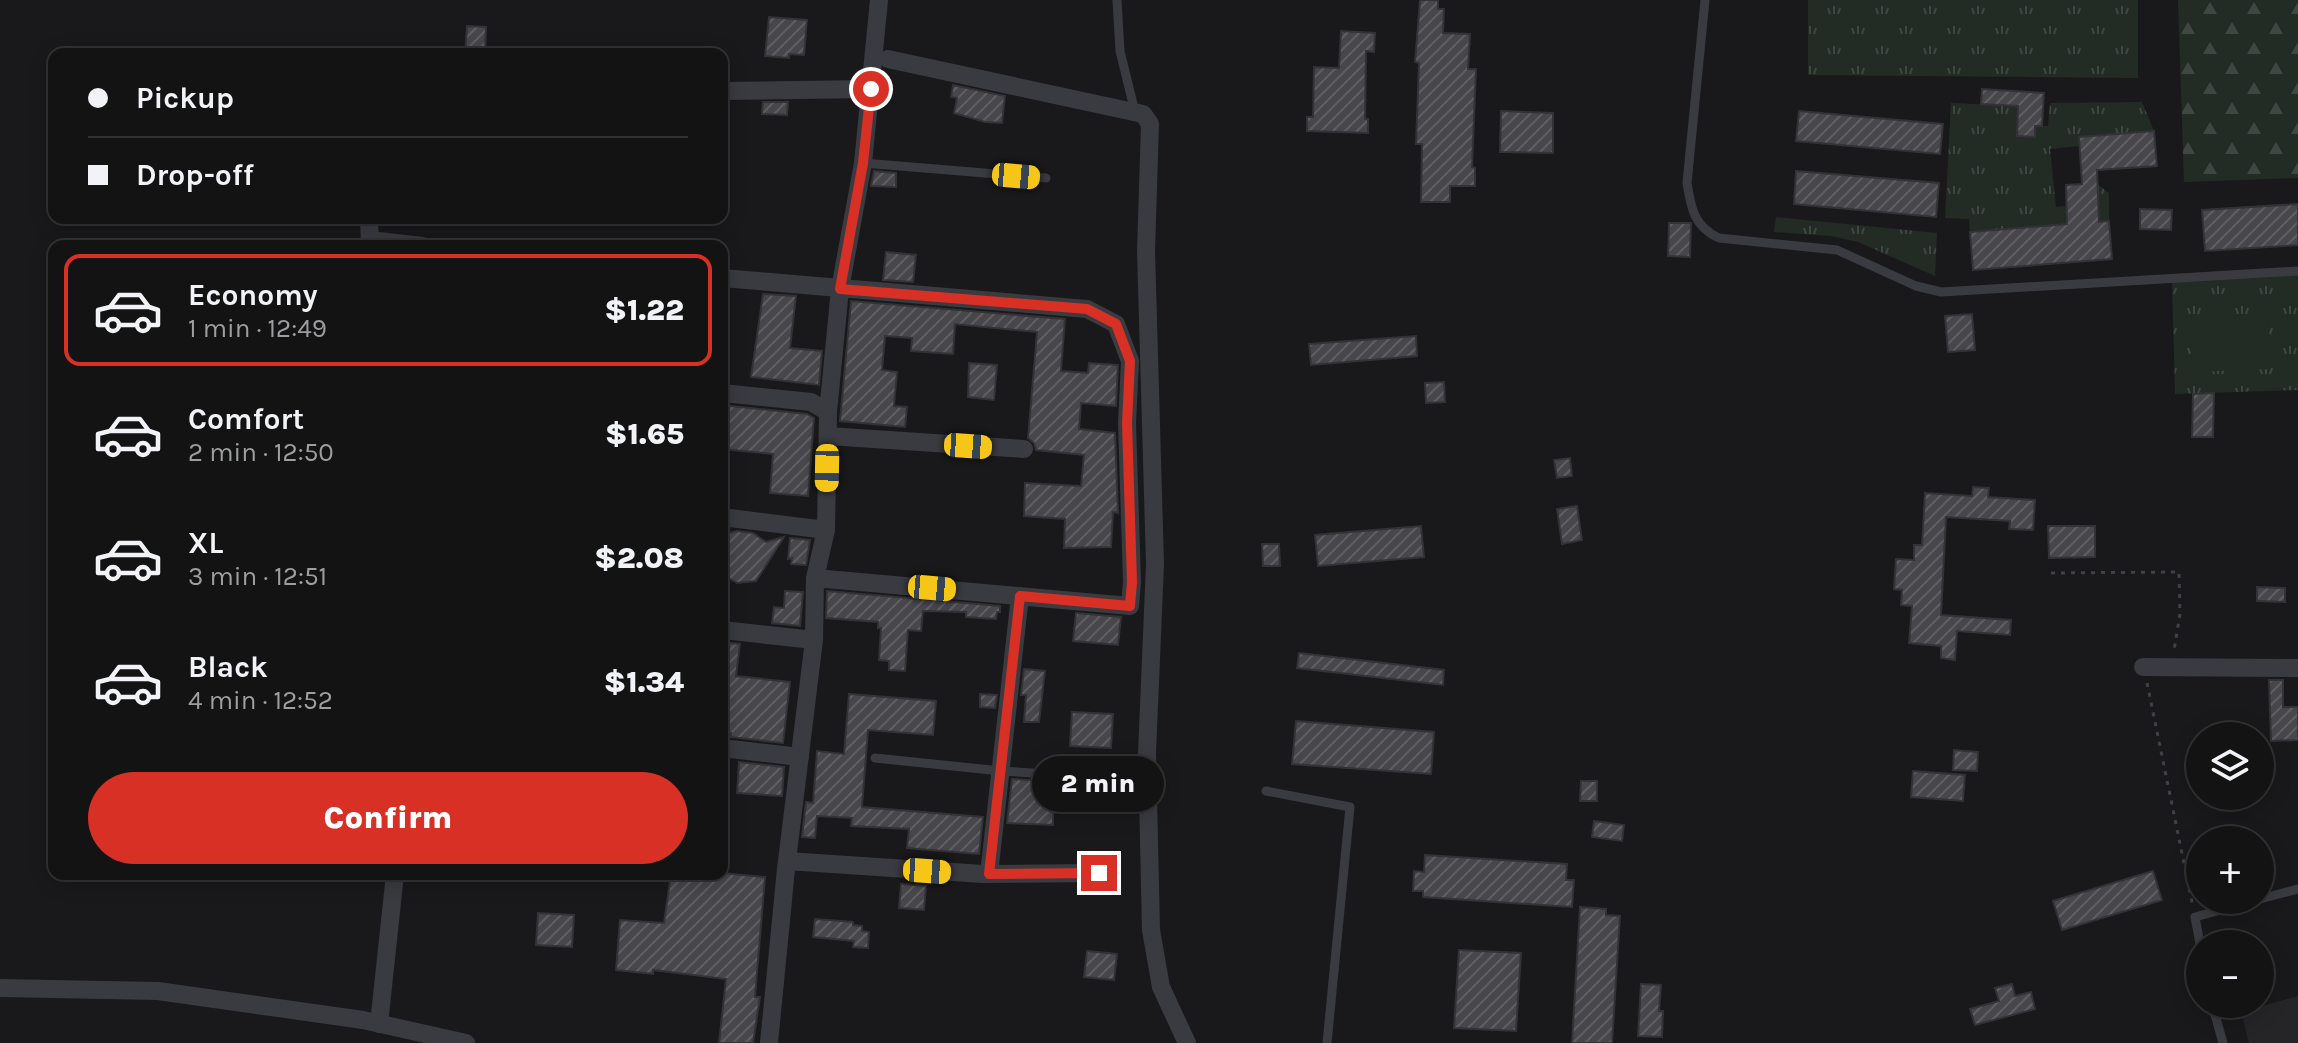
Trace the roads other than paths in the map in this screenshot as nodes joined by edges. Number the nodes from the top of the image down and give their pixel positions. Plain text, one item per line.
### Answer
1 (879, 0) edge
2 (1117, 0) edge
3 (1705, 0) edge
4 (888, 59) dead end
5 (871, 89) junction
6 (728, 91) edge
7 (1135, 112) junction
8 (863, 163) junction
9 (1046, 178) dead end
10 (2298, 271) edge
11 (728, 279) edge
12 (840, 289) junction
13 (728, 394) edge
14 (828, 412) junction
15 (828, 436) junction
16 (1024, 449) dead end
17 (728, 518) edge
18 (826, 530) junction
19 (815, 578) junction
20 (1020, 596) junction
21 (728, 631) edge
22 (814, 640) junction
23 (2143, 667) road end
24 (2298, 668) edge
25 (728, 749) edge
26 (800, 757) junction
27 (875, 758) dead end
28 (1001, 771) junction
29 (1119, 778) dead end
30 (1266, 791) dead end
31 (787, 861) junction
32 (1099, 873) dead end
33 (989, 874) junction
34 (394, 880) edge
35 (2298, 889) edge
36 (2274, 896) edge
37 (2206, 914) edge
38 (2197, 930) edge
39 (0, 988) edge
40 (2216, 1018) edge
41 (379, 1024) junction
42 (466, 1043) edge
43 (769, 1043) edge
44 (1187, 1043) edge
45 (1327, 1043) edge
46 (2223, 1043) edge

1 - 5 street
2 - 7 lane
3 - 10 lane
4 - 7 street
5 - 6 street
5 - 8 street
7 - 44 street
8 - 9 lane
8 - 12 street
11 - 12 street
12 - 14 street
12 - 20 street
13 - 14 street
14 - 15 street
15 - 16 street
15 - 18 street
17 - 18 street
18 - 19 street
19 - 20 street
19 - 22 street
20 - 28 street
21 - 22 street
22 - 26 street
23 - 24 street
25 - 26 street
26 - 31 street
27 - 28 lane
28 - 29 lane
28 - 33 street
30 - 45 lane
31 - 33 street
31 - 43 street
32 - 33 street
34 - 41 street
35 - 36 lane
37 - 38 lane
39 - 41 street
40 - 46 lane
41 - 42 street

